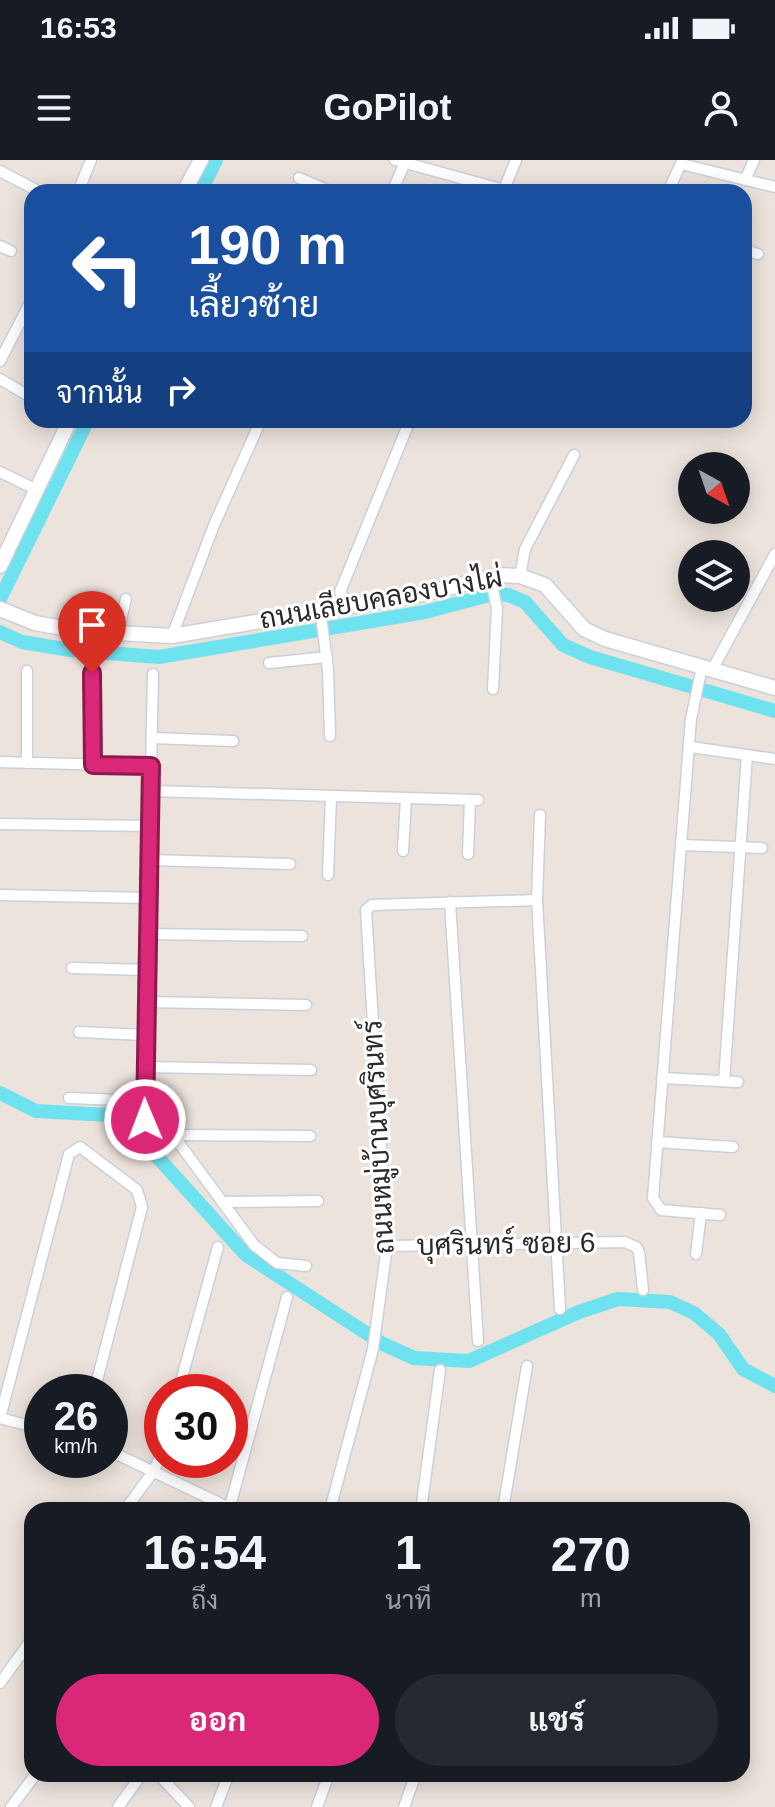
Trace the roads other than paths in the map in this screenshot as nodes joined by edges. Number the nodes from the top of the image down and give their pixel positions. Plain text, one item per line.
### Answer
1 (91, 160) edge
2 (201, 160) edge
3 (516, 160) edge
4 (754, 160) edge
5 (399, 162) edge
6 (682, 162) edge
7 (0, 171) edge
8 (299, 178) dead end
9 (745, 180) junction
10 (25, 184) edge
11 (81, 184) edge
12 (188, 184) edge
13 (313, 184) edge
14 (394, 184) edge
15 (478, 184) edge
16 (506, 184) edge
17 (672, 184) edge
18 (775, 187) edge
19 (0, 246) edge
20 (11, 251) dead end
21 (752, 252) edge
22 (758, 254) dead end
23 (24, 318) edge
24 (0, 361) edge
25 (0, 379) edge
26 (24, 393) edge
27 (66, 428) edge
28 (257, 428) edge
29 (407, 428) edge
30 (574, 455) dead end
31 (0, 472) edge
32 (35, 489) junction
33 (775, 554) edge
34 (0, 566) edge
35 (520, 576) junction
36 (491, 581) junction
37 (126, 599) dead end
38 (348, 605) junction
39 (4, 611) edge
40 (321, 615) junction
41 (117, 635) junction
42 (172, 636) junction
43 (327, 657) junction
44 (269, 663) dead end
45 (27, 671) dead end
46 (704, 672) junction
47 (92, 673) dead end
48 (153, 674) dead end
49 (775, 688) edge
50 (493, 689) dead end
51 (330, 736) dead end
52 (152, 738) junction
53 (233, 741) dead end
54 (691, 747) junction
55 (747, 755) junction
56 (775, 759) edge
57 (0, 762) edge
58 (27, 763) junction
59 (93, 765) junction
60 (151, 766) junction
61 (151, 791) junction
62 (331, 797) junction
63 (406, 799) junction
64 (540, 815) dead end
65 (0, 824) edge
66 (150, 826) junction
67 (682, 845) junction
68 (739, 847) junction
69 (762, 848) dead end
70 (403, 851) dead end
71 (468, 854) dead end
72 (149, 860) junction
73 (290, 864) dead end
74 (328, 875) dead end
75 (0, 895) edge
76 (148, 898) junction
77 (537, 900) junction
78 (450, 902) junction
79 (147, 934) junction
80 (302, 936) dead end
81 (72, 968) dead end
82 (147, 970) junction
83 (146, 1002) junction
84 (306, 1005) dead end
85 (79, 1032) dead end
86 (145, 1035) junction
87 (145, 1067) junction
88 (311, 1070) dead end
89 (662, 1078) junction
90 (724, 1081) junction
91 (738, 1082) dead end
92 (69, 1098) dead end
93 (144, 1101) junction
94 (173, 1135) junction
95 (310, 1136) dead end
96 (657, 1142) junction
97 (733, 1147) dead end
98 (318, 1201) dead end
99 (222, 1202) junction
100 (701, 1213) junction
101 (720, 1215) dead end
102 (555, 1244) junction
103 (387, 1246) junction
104 (471, 1246) junction
105 (218, 1247) dead end
106 (696, 1254) dead end
107 (306, 1266) dead end
108 (643, 1290) dead end
109 (287, 1297) dead end
110 (560, 1309) dead end
111 (478, 1341) dead end
112 (527, 1366) dead end
113 (440, 1370) dead end
114 (99, 1374) edge
115 (183, 1374) edge
116 (0, 1418) edge
117 (24, 1424) edge
118 (148, 1478) edge
119 (172, 1478) edge
120 (131, 1502) edge
121 (216, 1502) edge
122 (233, 1502) edge
123 (332, 1502) edge
124 (422, 1502) edge
125 (504, 1502) edge
126 (24, 1650) edge
127 (21, 1654) junction
128 (24, 1656) edge
129 (0, 1683) edge
130 (30, 1782) edge
131 (136, 1782) edge
132 (166, 1782) edge
133 (226, 1782) edge
134 (326, 1782) edge
135 (413, 1782) edge
136 (11, 1807) edge
137 (118, 1807) edge
138 (189, 1807) edge
139 (216, 1807) edge
140 (317, 1807) edge
141 (404, 1807) edge

1 - 11 street
2 - 12 street
3 - 16 street
4 - 9 street
5 - 14 street
5 - 15 street
6 - 9 street
6 - 17 street
7 - 10 street
8 - 13 street
9 - 18 street
19 - 20 street
21 - 22 street
23 - 24 street
25 - 26 street
27 - 32 street
28 - 42 street
29 - 38 street
30 - 35 street
31 - 32 street
32 - 34 street
33 - 46 street
35 - 36 street, ถนนเลียบคลองบางไผ่
35 - 46 street, ถนนเลียบคลองบางไผ่
36 - 38 street, ถนนเลียบคลองบางไผ่
36 - 50 street
37 - 41 street
38 - 40 street, ถนนเลียบคลองบางไผ่
39 - 41 street, ถนนเลียบคลองบางไผ่
40 - 42 street, ถนนเลียบคลองบางไผ่
40 - 43 street
41 - 42 street, ถนนเลียบคลองบางไผ่
43 - 44 street
43 - 51 street
45 - 58 street
46 - 49 street, ถนนเลียบคลองบางไผ่
46 - 54 street
47 - 59 street
48 - 52 street
52 - 53 street
52 - 60 street
54 - 55 street
54 - 67 street
55 - 56 street
55 - 68 street
57 - 58 street
58 - 59 street
59 - 60 street
60 - 61 street
61 - 62 street
61 - 66 street
62 - 63 street
62 - 74 street
63 - 70 street
63 - 71 street
64 - 77 street
65 - 66 street
66 - 72 street
67 - 68 street
67 - 89 street
68 - 69 street
68 - 90 street
72 - 73 street
72 - 76 street
75 - 76 street
76 - 79 street
77 - 78 street
77 - 102 street
78 - 103 street, ถนนหมู่บ้านบุศรินทร์
78 - 104 street
79 - 80 street
79 - 82 street
81 - 82 street
82 - 83 street
83 - 84 street
83 - 86 street
85 - 86 street
86 - 87 street
87 - 88 street
87 - 93 street
89 - 90 street
89 - 96 street
90 - 91 street
92 - 93 street
93 - 94 street
94 - 95 street
94 - 99 street
96 - 97 street
96 - 100 street
98 - 99 street
99 - 107 street
100 - 101 street
100 - 106 street
102 - 104 street, บุศรินทร์ ซอย 6
102 - 108 street, บุศรินทร์ ซอย 6
102 - 110 street
103 - 104 street, บุศรินทร์ ซอย 6
103 - 123 street, ถนนหมู่บ้านบุศรินทร์
104 - 111 street
105 - 115 street
109 - 122 street
112 - 125 street
113 - 124 street
114 - 116 street
116 - 117 street
118 - 120 street
119 - 121 street
126 - 127 street
127 - 128 street
127 - 129 street
130 - 136 street
131 - 137 street
132 - 138 street
133 - 139 street
134 - 140 street
135 - 141 street

